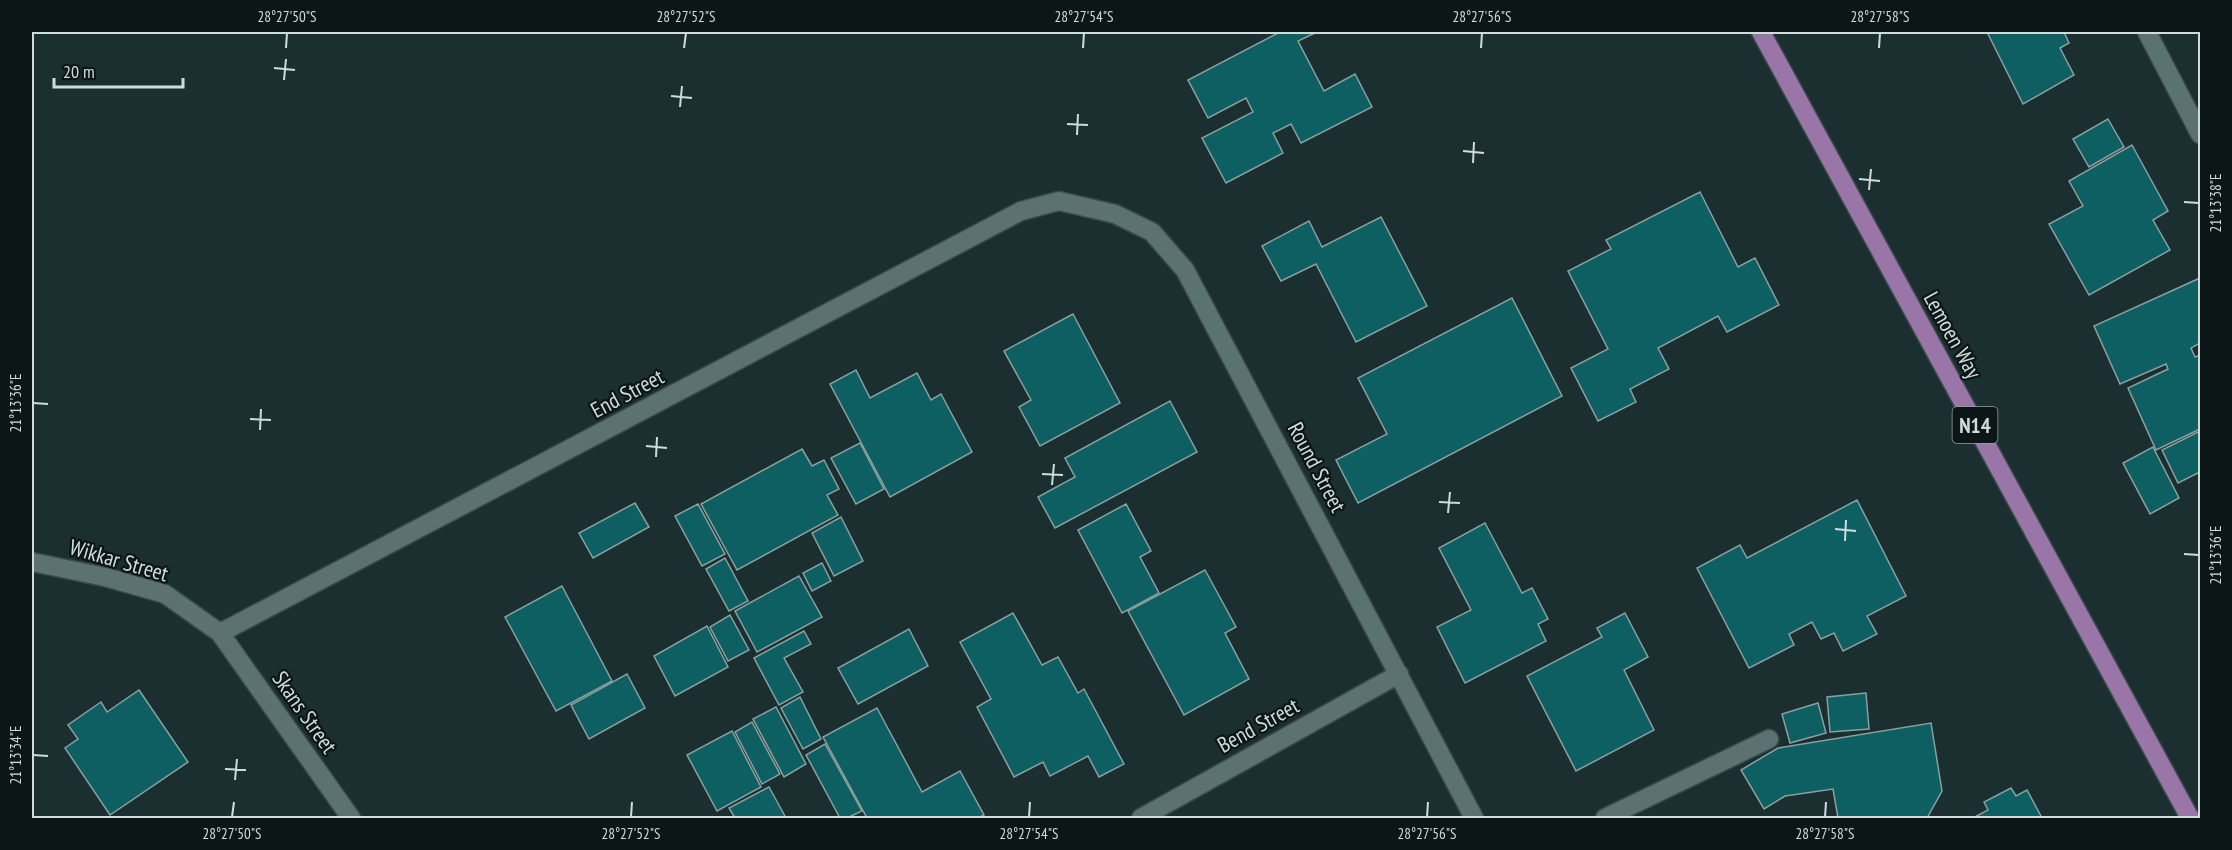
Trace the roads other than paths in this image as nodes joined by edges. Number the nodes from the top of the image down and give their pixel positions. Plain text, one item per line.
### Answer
1 (1761, 32) edge
2 (2147, 32) edge
3 (2200, 134) edge
4 (1059, 201) joint
5 (32, 562) edge
6 (220, 633) junction
7 (1400, 674) junction
8 (1769, 739) dead end
9 (351, 819) edge
10 (1141, 819) edge
11 (1474, 819) edge
12 (1605, 819) edge
13 (2190, 819) edge

1 - 13 highway, Lemoen Way / N14
2 - 3 street
4 - 6 street, End Street
4 - 7 street, Round Street
5 - 6 street, Wikkar Street
6 - 9 street, Skans Street
7 - 10 street, Bend Street
7 - 11 street, Round Street
8 - 12 street

